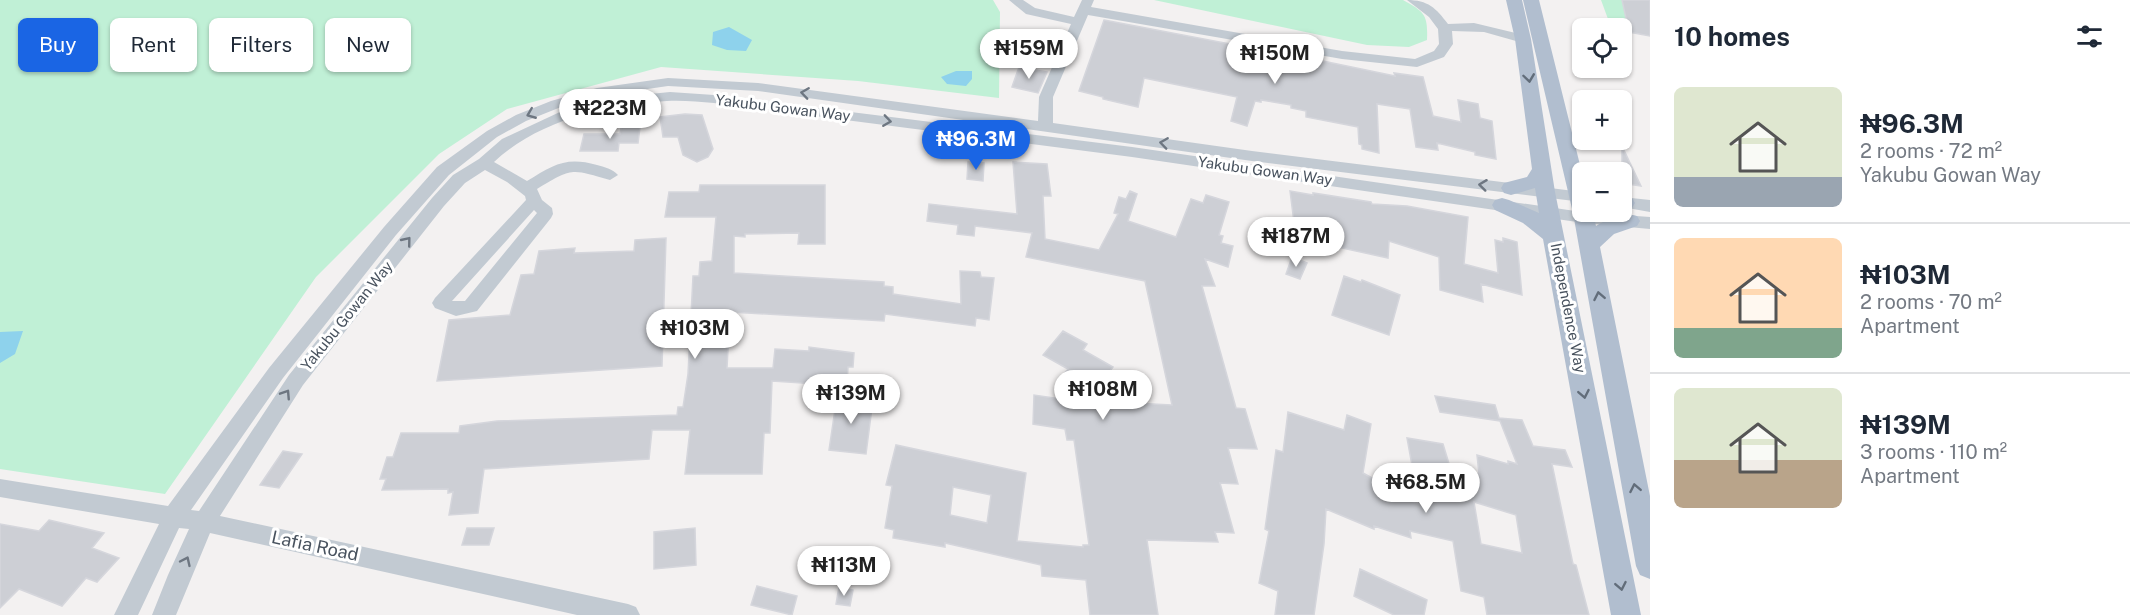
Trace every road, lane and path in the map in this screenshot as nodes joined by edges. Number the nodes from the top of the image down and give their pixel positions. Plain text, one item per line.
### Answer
1 (1015, 0) edge
2 (1413, 0) edge
3 (1514, 0) edge
4 (1531, 0) edge
5 (1083, 11) edge
6 (1445, 29) junction
7 (1523, 39) junction
8 (923, 118) junction
9 (1045, 126) junction
10 (1572, 162) edge
11 (484, 163) junction
12 (1542, 168) junction
13 (610, 175) dead end
14 (531, 196) junction
15 (1506, 196) junction
16 (1572, 199) edge
17 (1547, 202) junction
18 (1650, 206) edge
19 (1632, 210) edge
20 (1586, 222) edge
21 (1616, 222) edge
22 (1555, 238) junction
23 (1590, 246) junction
24 (0, 488) edge
25 (174, 516) junction
26 (204, 522) junction
27 (1650, 566) edge
28 (126, 615) edge
29 (164, 615) edge
30 (628, 615) edge
31 (1626, 615) edge

1 - 5 street
2 - 6 street
3 - 7 main road, Independence Way
4 - 10 main road
5 - 6 street
5 - 9 street
6 - 7 street
7 -> 12 main road, Independence Way
8 - 9 street, Yakubu Gowan Way
11 -> 8 street, Yakubu Gowan Way
8 - 15 street, Yakubu Gowan Way
8 -> 25 street, Yakubu Gowan Way
15 -> 9 street, Yakubu Gowan Way
11 - 14 street
26 -> 11 street, Yakubu Gowan Way
12 - 15 main road
12 - 17 main road, Independence Way
13 - 14 street
14 - 14 street
15 - 17 street, Yakubu Gowan Way
15 - 22 main road
16 - 17 street, Yakubu Gowan Way
17 - 22 main road, Independence Way
18 - 19 street, Yakubu Gowan Way
20 - 23 main road
21 - 23 main road
22 -> 31 main road, Independence Way
27 -> 23 main road
24 - 25 street, Lafia Road
25 - 26 street, Lafia Road
25 - 28 street, Yakubu Gowan Way
29 -> 26 street, Yakubu Gowan Way
26 - 30 street, Lafia Road

